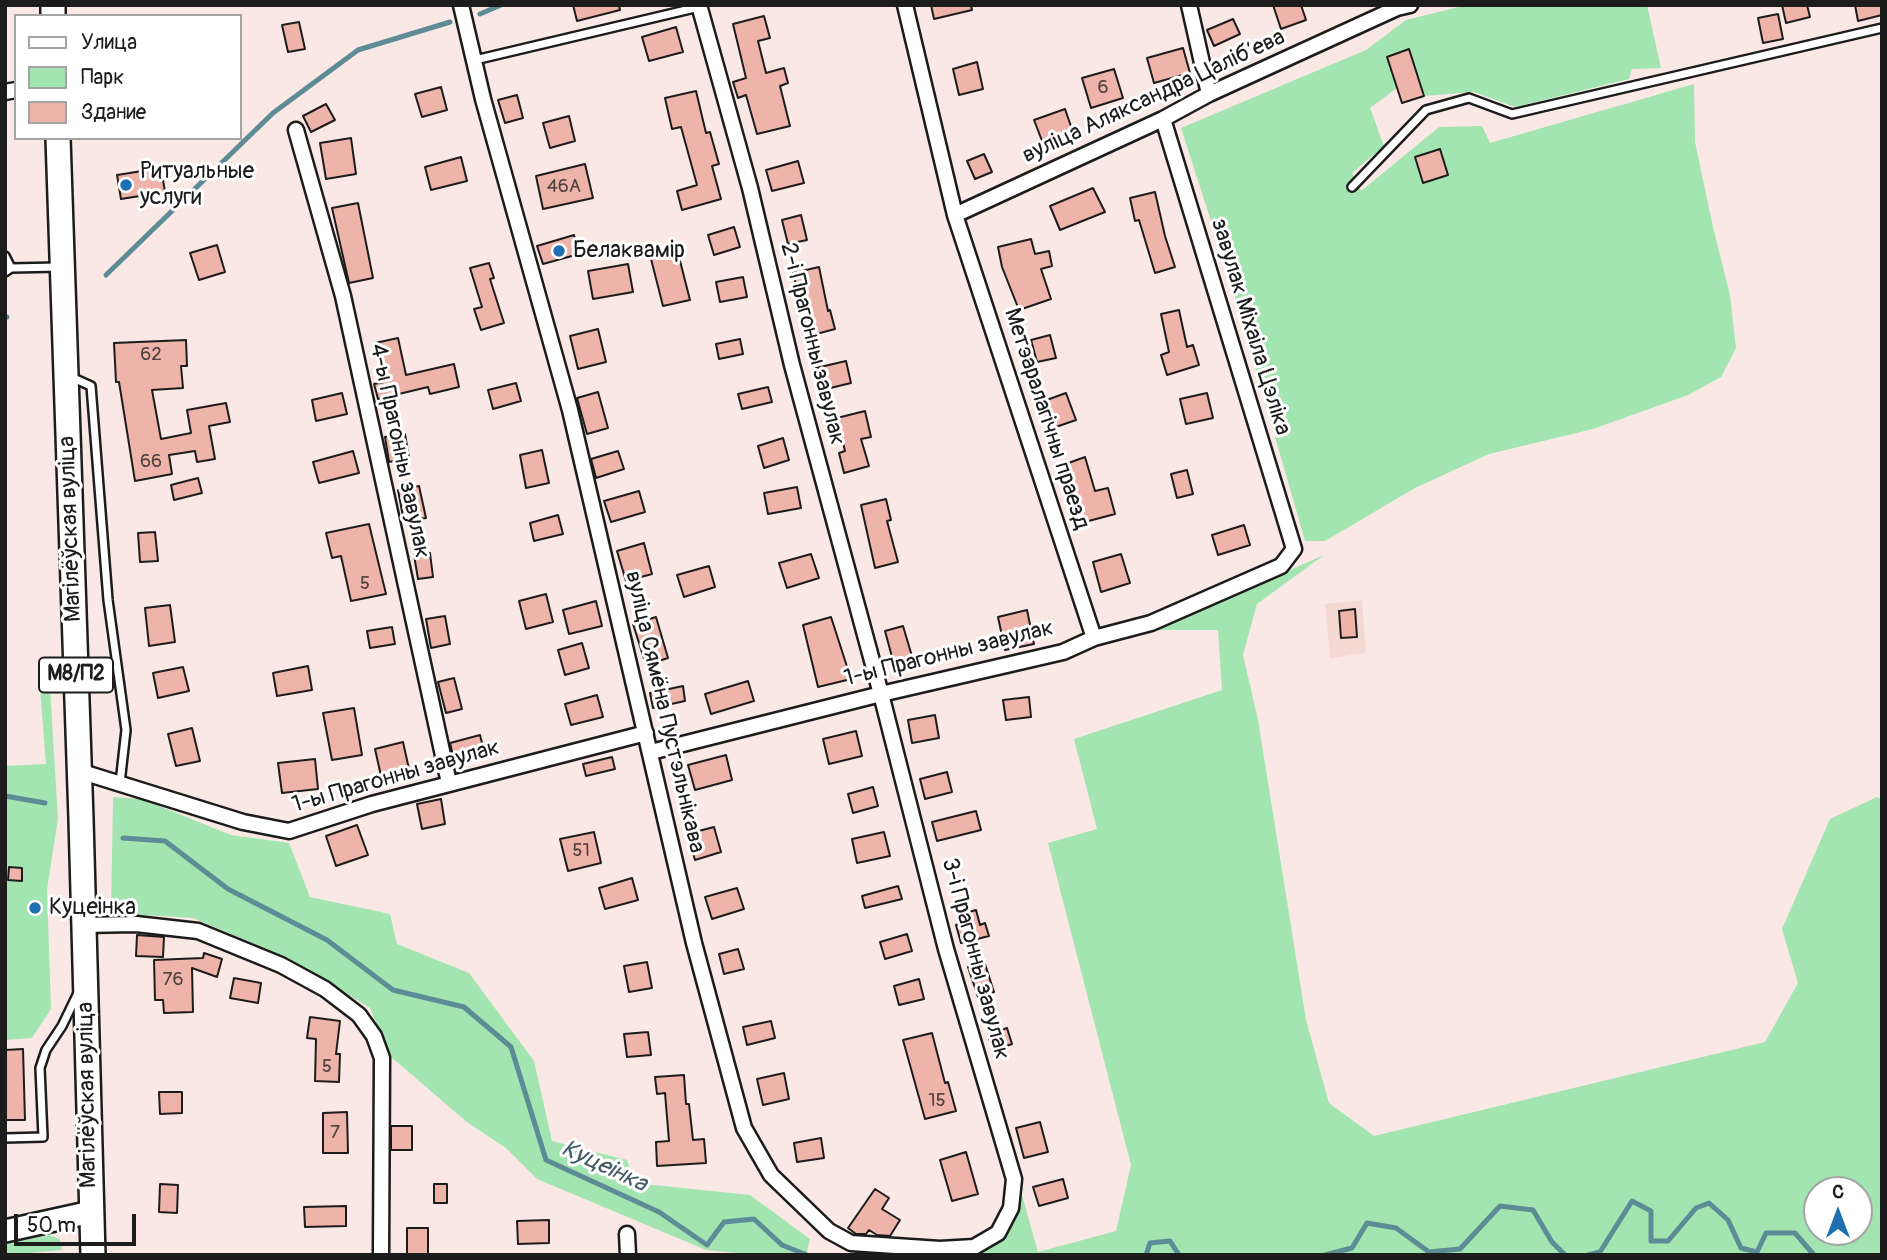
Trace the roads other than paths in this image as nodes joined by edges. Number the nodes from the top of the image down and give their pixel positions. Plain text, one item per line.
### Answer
1 (461, 5) edge
2 (905, 5) edge
3 (1189, 5) edge
4 (700, 6) edge
5 (1401, 6) edge
6 (1882, 28) edge
7 (475, 60) junction
8 (1209, 94) junction
9 (1163, 119) junction
10 (296, 130) dead end
11 (58, 140) edge
12 (1352, 187) dead end
13 (955, 215) junction
14 (5, 256) edge
15 (63, 267) junction
16 (8, 270) edge
17 (66, 375) junction
18 (1294, 549) joint
19 (1094, 638) junction
20 (881, 694) junction
21 (646, 733) junction
22 (651, 752) junction
23 (79, 771) junction
24 (449, 783) junction
25 (120, 784) junction
26 (83, 925) junction
27 (86, 977) junction
28 (5, 1138) edge
29 (91, 1212) junction
30 (5, 1231) edge
31 (998, 1233) joint
32 (627, 1234) dead end
33 (93, 1255) edge
34 (382, 1255) edge
35 (628, 1255) edge

1 - 7 street, вуліца Сямёна Пустэльнікава
2 - 13 street, Метэаралагічны праезд
3 - 8 street
4 - 7 lane
4 - 20 street, 2-і Прагонны завулак
5 - 8 street, вуліца Аляксандра Цалібʼева
6 - 12 lane
7 - 21 street, вуліца Сямёна Пустэльнікава
8 - 9 street, вуліца Аляксандра Цалібʼева
9 - 13 street, вуліца Аляксандра Цалібʼева
9 - 18 street, завулак Міхаіла Цэліка
10 - 24 street, 4-ы Прагонны завулак
11 - 15 main road, Магілёўская вуліца / М8/П2
13 - 19 street, Метэаралагічны праезд
14 - 16 lane
15 - 16 lane
15 - 17 main road, Магілёўская вуліца / М8/П2
17 - 23 main road, Магілёўская вуліца / М8/П2
17 - 25 lane
18 - 19 street, 1-ы Прагонны завулак
19 - 20 street, 1-ы Прагонны завулак
20 - 22 street, 1-ы Прагонны завулак
20 - 31 street, 3-і Прагонны завулак
21 - 22 street, вуліца Сямёна Пустэльнікава
21 - 24 street, 1-ы Прагонны завулак
22 - 31 street, вуліца Сямёна Пустэльнікава
23 - 25 street, 1-ы Прагонны завулак
23 - 26 main road, Магілёўская вуліца / М8/П2
24 - 25 street, 1-ы Прагонны завулак
26 - 27 main road, Магілёўская вуліца / М8/П2
26 - 34 street
27 - 28 lane
27 - 29 main road, Магілёўская вуліца / М8/П2
29 - 30 main road
29 - 33 main road, Магілёўская вуліца / М8/П2
32 - 35 street

